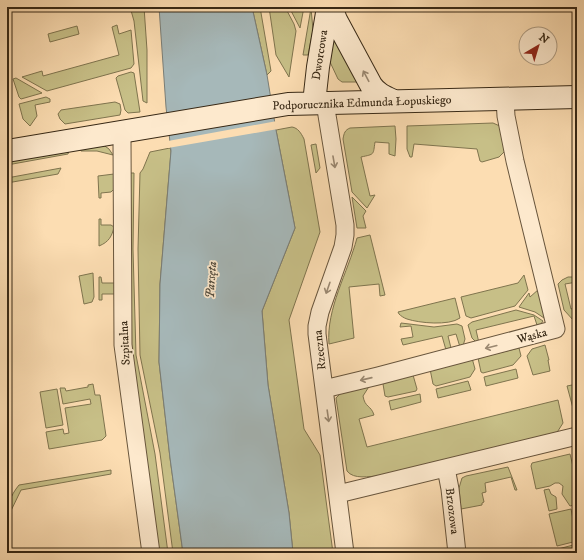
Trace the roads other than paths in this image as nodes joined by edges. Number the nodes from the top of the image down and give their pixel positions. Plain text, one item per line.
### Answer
1 (329, 7) edge
2 (577, 97) edge
3 (505, 98) junction
4 (394, 101) junction
5 (320, 103) junction
6 (121, 132) junction
7 (8, 147) edge
8 (324, 388) junction
9 (577, 436) edge
10 (446, 468) junction
11 (338, 494) junction
12 (152, 553) edge
13 (345, 553) edge
14 (457, 553) edge

4 -> 1 street
1 - 5 street, Dworcowa
2 - 3 street, Podporucznika Edmunda Łopuskiego
3 - 4 street, Podporucznika Edmunda Łopuskiego
3 -> 8 street, Wąska
4 - 5 street, Podporucznika Edmunda Łopuskiego
5 - 6 street, Podporucznika Edmunda Łopuskiego
5 -> 8 street, Rzeczna
6 - 7 street, Podporucznika Edmunda Łopuskiego
6 - 12 street, Szpitalna
8 -> 11 street, Rzeczna
9 - 10 street
10 - 11 street
10 - 14 street, Brzozowa
11 - 13 street, Rzeczna

